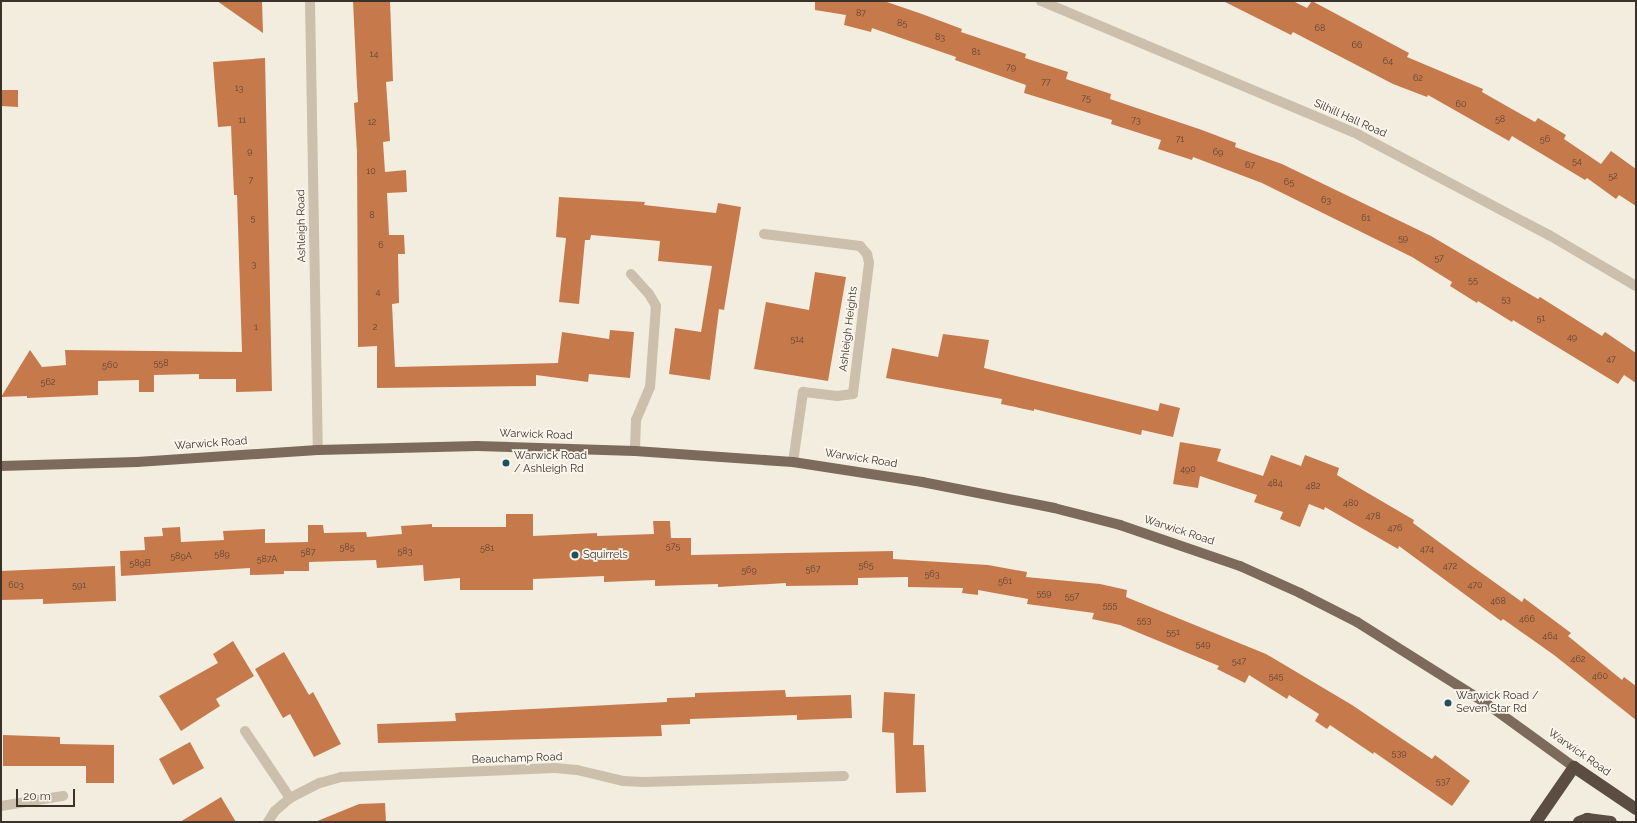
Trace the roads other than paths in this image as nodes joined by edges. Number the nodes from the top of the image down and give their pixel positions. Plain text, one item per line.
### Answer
1 (310, 1) edge
2 (1041, 1) edge
3 (764, 234) dead end
4 (631, 274) dead end
5 (1636, 286) edge
6 (318, 450) junction
7 (635, 451) junction
8 (793, 462) junction
9 (1, 466) edge
10 (245, 731) dead end
11 (1574, 767) junction
12 (844, 776) dead end
13 (63, 796) dead end
14 (290, 798) junction
15 (1, 806) edge
16 (1636, 809) edge
17 (268, 822) edge
18 (1536, 822) edge
19 (1579, 822) edge
20 (1611, 822) edge

1 - 6 street, Ashleigh Road
2 - 5 street, Silhill Hall Road
3 - 8 street, Ashleigh Heights
4 - 7 street
6 - 7 main road, Warwick Road
6 - 9 main road, Warwick Road
7 - 8 main road, Warwick Road
8 - 11 main road, Warwick Road
10 - 14 street
11 - 16 highway, Warwick Road
11 - 18 highway
12 - 14 street, Beauchamp Road
13 - 15 street
14 - 17 street, Beauchamp Road
19 - 20 highway

